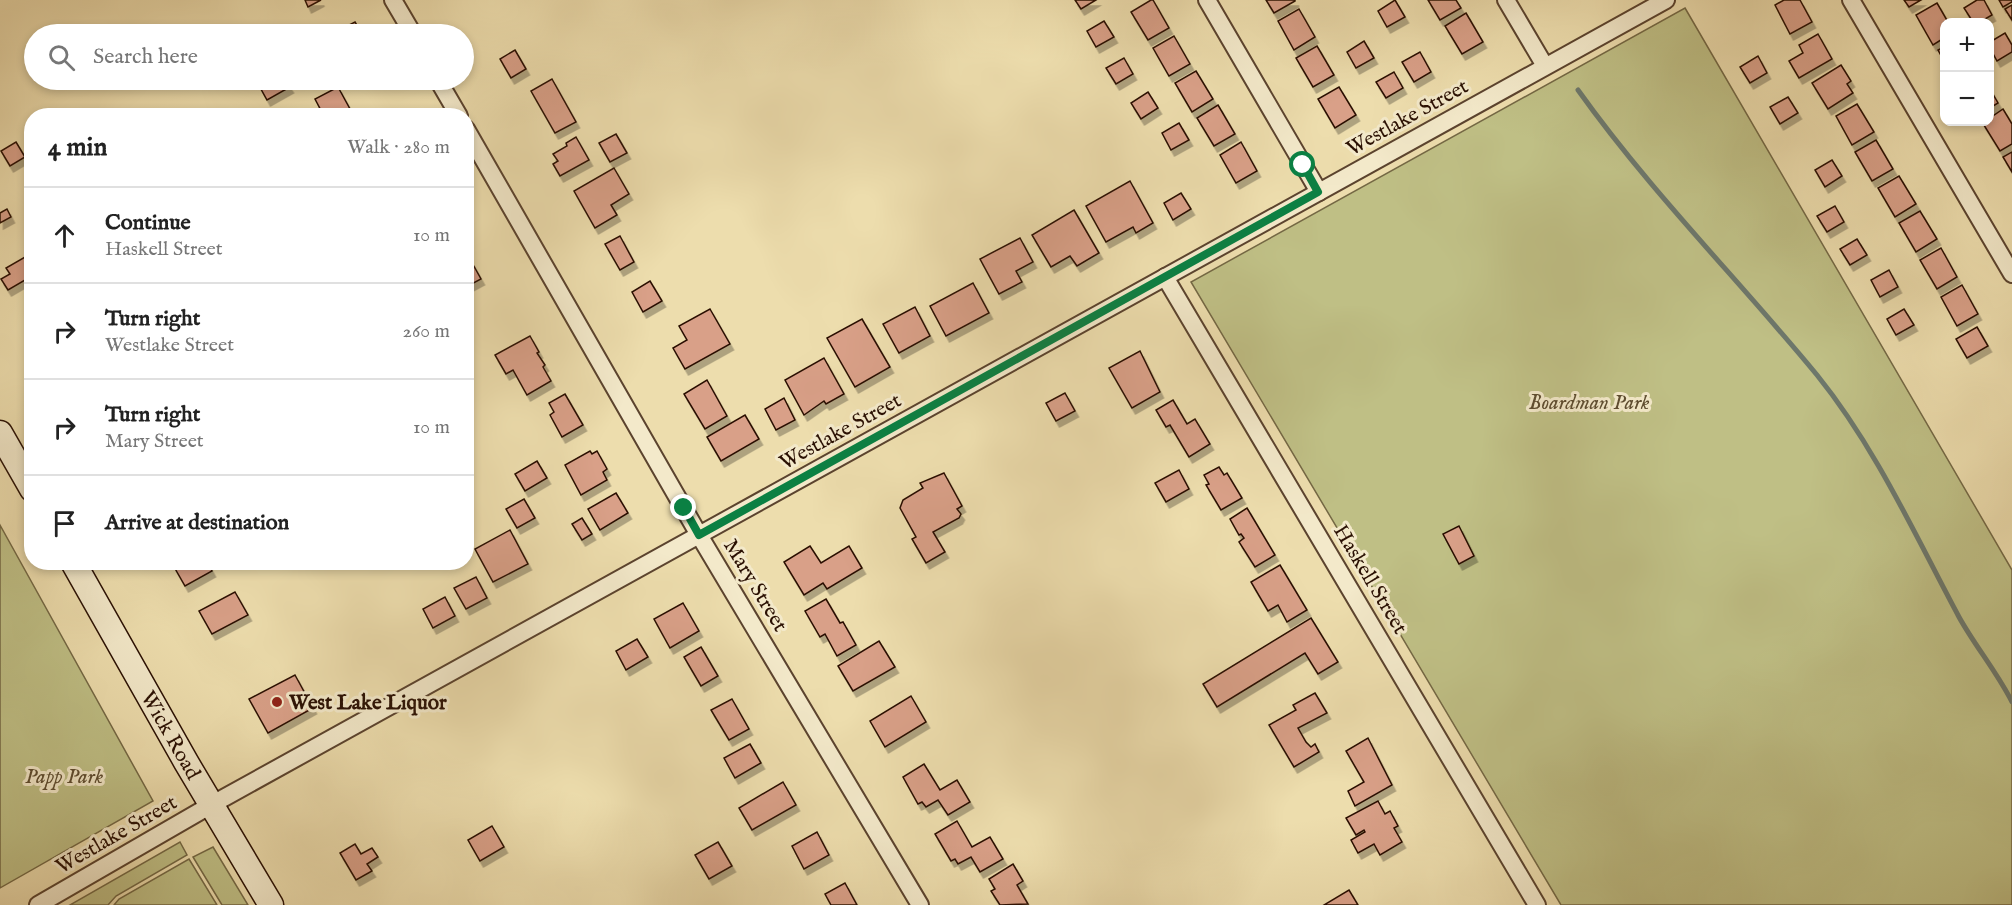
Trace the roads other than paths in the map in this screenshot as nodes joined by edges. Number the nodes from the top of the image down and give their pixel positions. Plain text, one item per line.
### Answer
1 (393, 0) edge
2 (1207, 0) edge
3 (1506, 0) edge
4 (1666, 0) edge
5 (1851, 0) edge
6 (407, 24) edge
7 (1545, 66) junction
8 (444, 90) edge
9 (454, 108) edge
10 (474, 143) edge
11 (1318, 192) junction
12 (2012, 274) edge
13 (1165, 277) junction
14 (0, 433) edge
15 (24, 475) edge
16 (699, 535) junction
17 (78, 570) edge
18 (211, 805) junction
19 (38, 905) edge
20 (271, 905) edge
21 (920, 905) edge
22 (1538, 905) edge

1 - 6 street
2 - 11 street
3 - 7 street
4 - 7 street, Westlake Street
5 - 12 street
7 - 11 street, Westlake Street
8 - 9 street
10 - 16 street, Mary Street
11 - 13 street, Westlake Street
13 - 16 street, Westlake Street
13 - 22 street, Haskell Street
14 - 15 street
16 - 18 street, Westlake Street
16 - 21 street, Mary Street
17 - 18 street, Wick Road
18 - 19 street, Westlake Street
18 - 20 street, Wick Road

